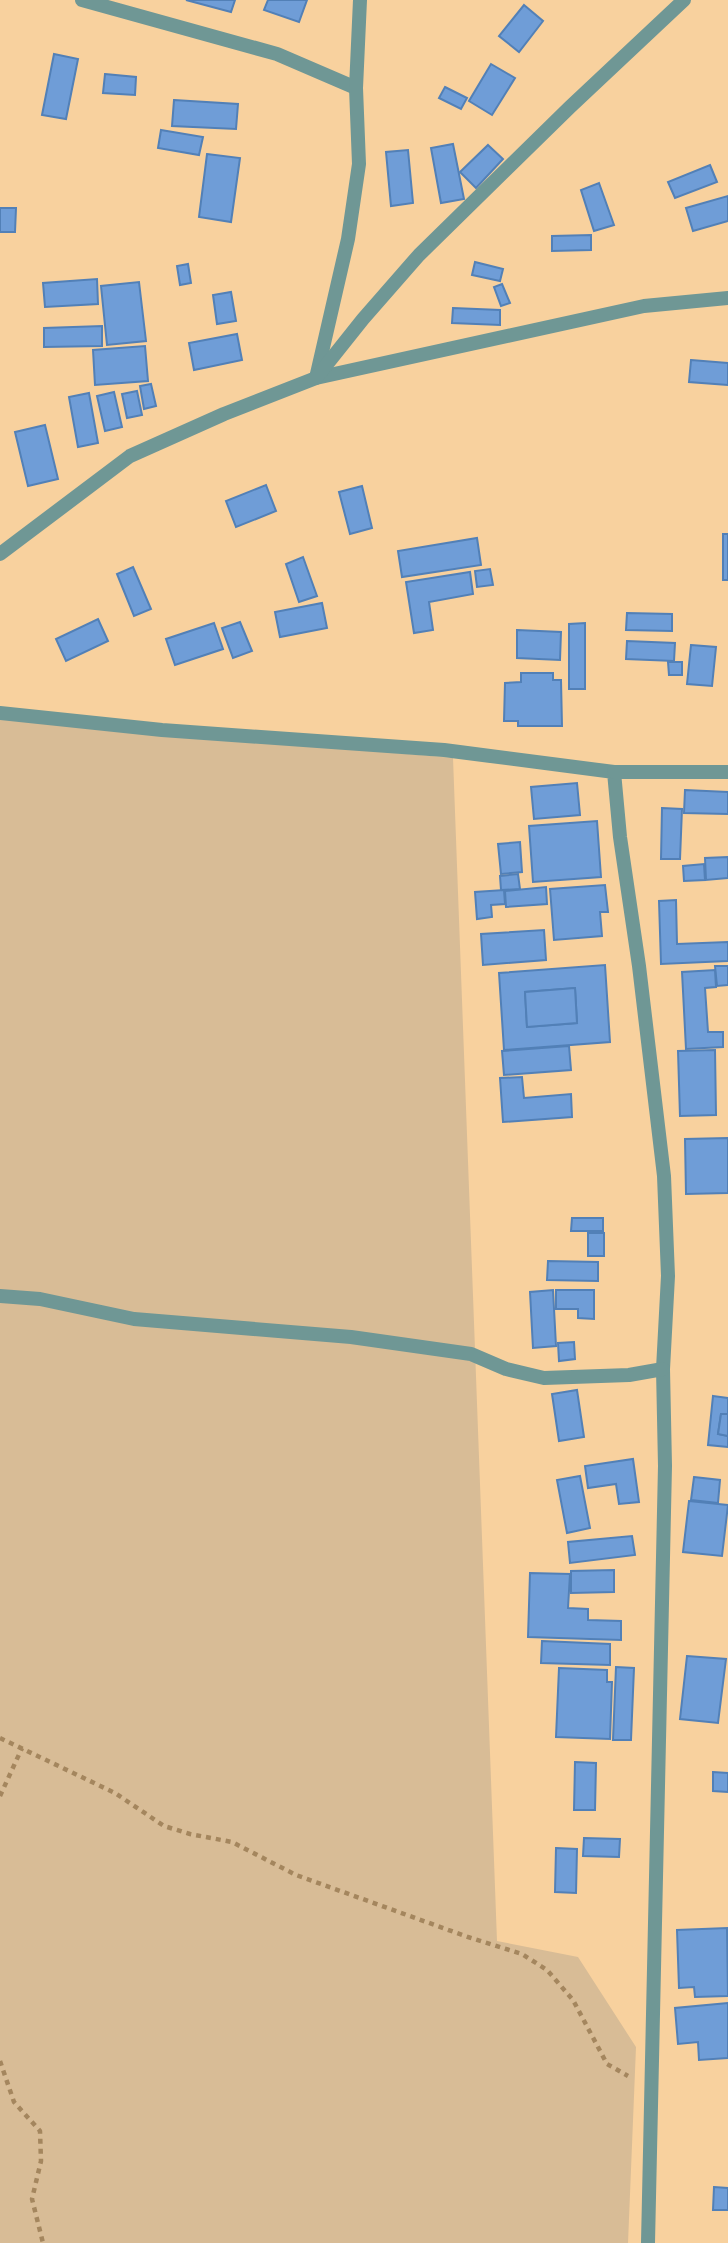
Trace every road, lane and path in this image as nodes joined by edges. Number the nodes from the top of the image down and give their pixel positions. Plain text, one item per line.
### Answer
1 (82, 0) edge
2 (360, 0) edge
3 (684, 0) edge
4 (356, 88) junction
5 (728, 298) edge
6 (316, 378) junction
7 (0, 554) edge
8 (0, 713) edge
9 (614, 772) junction
10 (728, 772) edge
11 (0, 1296) edge
12 (663, 1369) junction
13 (0, 1738) edge
14 (22, 1748) junction
15 (0, 1796) edge
16 (0, 2061) edge
17 (651, 2089) junction
18 (43, 2243) edge
19 (648, 2243) edge

1 - 4 street
2 - 4 street
3 - 6 street
4 - 6 street
5 - 6 street
6 - 7 street
8 - 9 street
9 - 10 street
9 - 12 street
11 - 12 street
12 - 17 street
13 - 14 path
14 - 15 path
14 - 17 path
16 - 18 path
17 - 19 street

